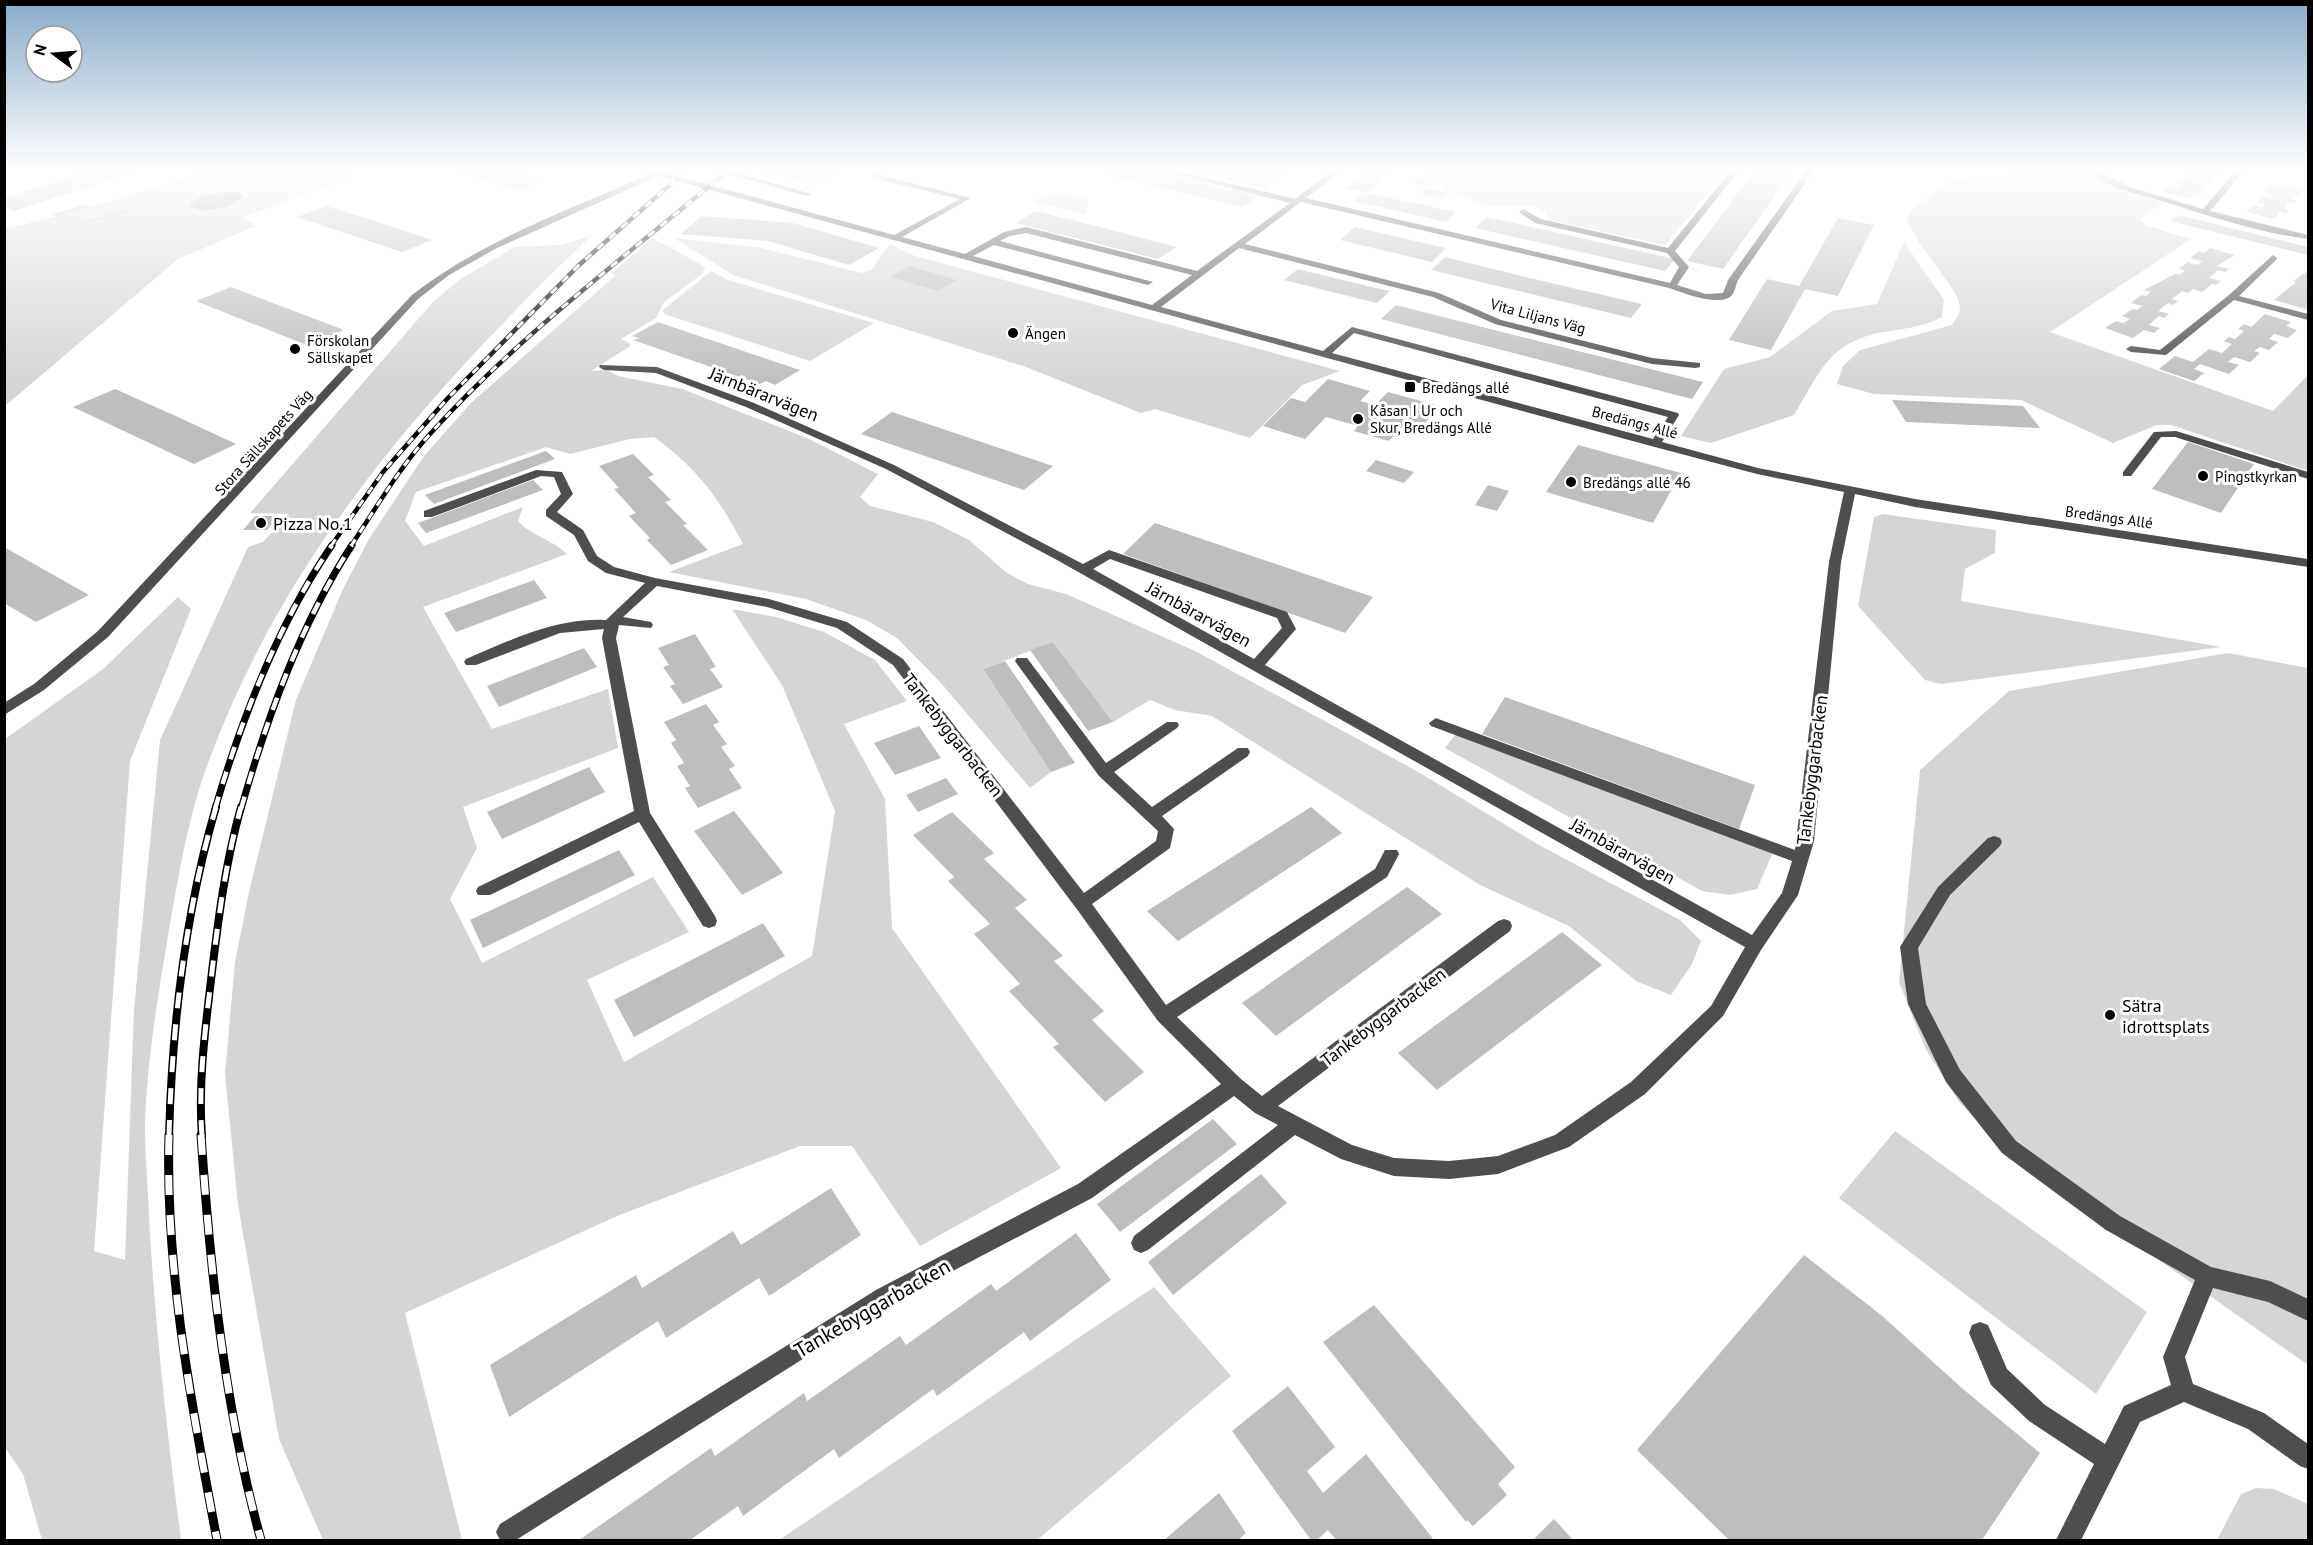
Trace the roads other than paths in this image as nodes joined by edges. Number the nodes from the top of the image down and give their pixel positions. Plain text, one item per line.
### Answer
1 (508, 240) edge
2 (897, 240) edge
3 (996, 240) edge
4 (1065, 240) edge
5 (1244, 240) edge
6 (1470, 240) edge
7 (1622, 240) edge
8 (1679, 240) edge
9 (1761, 240) edge
10 (992, 242) junction
11 (1237, 245) junction
12 (1670, 251) junction
13 (964, 258) junction
14 (2273, 258) dead end
15 (1198, 274) junction
16 (1148, 282) dead end
17 (1672, 286) junction
18 (2232, 297) junction
19 (1152, 309) junction
20 (2308, 317) edge
21 (2131, 349) dead end
22 (1324, 355) junction
23 (1696, 365) dead end
24 (604, 367) dead end
25 (1655, 444) junction
26 (2127, 474) dead end
27 (2308, 476) edge
28 (1850, 491) junction
29 (428, 514) dead end
30 (2308, 563) edge
31 (1083, 570) junction
32 (654, 582) junction
33 (613, 623) junction
34 (646, 625) dead end
35 (1022, 661) dead end
36 (471, 662) dead end
37 (1255, 667) junction
38 (4, 710) edge
39 (1436, 723) dead end
40 (1172, 725) dead end
41 (1243, 752) dead end
42 (1104, 772) junction
43 (642, 814) junction
44 (1151, 816) junction
45 (1994, 842) dead end
46 (1391, 855) dead end
47 (1801, 858) junction
48 (484, 891) dead end
49 (1082, 903) junction
50 (709, 921) dead end
51 (1504, 926) dead end
52 (1755, 945) junction
53 (1164, 1016) junction
54 (1234, 1085) junction
55 (1262, 1107) junction
56 (1293, 1125) junction
57 (1141, 1243) dead end
58 (2207, 1276) junction
59 (2308, 1310) edge
60 (1980, 1333) dead end
61 (2184, 1391) junction
62 (2308, 1458) edge
63 (2107, 1459) junction
64 (508, 1532) dead end
65 (2068, 1540) edge

1 - 38 street, Stora Sällskapets Väg
2 - 13 street, Bredängs Allé
3 - 10 street
4 - 15 street
5 - 11 street
6 - 17 street
7 - 12 street
8 - 12 street
9 - 17 street
10 - 13 street
10 - 16 street
11 - 15 street
11 - 23 street, Vita Liljans Väg
12 - 17 street
13 - 19 street, Bredängs Allé
14 - 18 street
15 - 19 street
18 - 20 street
18 - 21 street
19 - 22 street, Bredängs Allé
22 - 25 street, Bredängs Allé
22 - 25 street
24 - 31 street, Järnbärarvägen
25 - 28 street, Bredängs Allé
26 - 27 street
28 - 30 street, Bredängs Allé
28 - 47 street, Tankebyggarbacken
29 - 32 street, Tankebyggarbacken
31 - 37 street, Järnbärarvägen
31 - 37 street
32 - 33 street
32 - 49 street, Tankebyggarbacken
33 - 34 street
33 - 36 street
33 - 43 street
35 - 42 street
37 - 52 street, Järnbärarvägen
39 - 47 street
40 - 42 street
41 - 44 street
42 - 44 street
43 - 48 street
43 - 50 street
44 - 49 street
45 - 58 street
46 - 53 street
47 - 52 street, Tankebyggarbacken
49 - 53 street, Tankebyggarbacken
51 - 55 street, Tankebyggarbacken
52 - 56 street, Tankebyggarbacken
53 - 54 street, Tankebyggarbacken
54 - 55 street, Tankebyggarbacken
54 - 64 street, Tankebyggarbacken
55 - 56 street, Tankebyggarbacken
56 - 57 street
58 - 59 street
58 - 61 street
60 - 63 street
61 - 62 street
61 - 63 street
63 - 65 street

